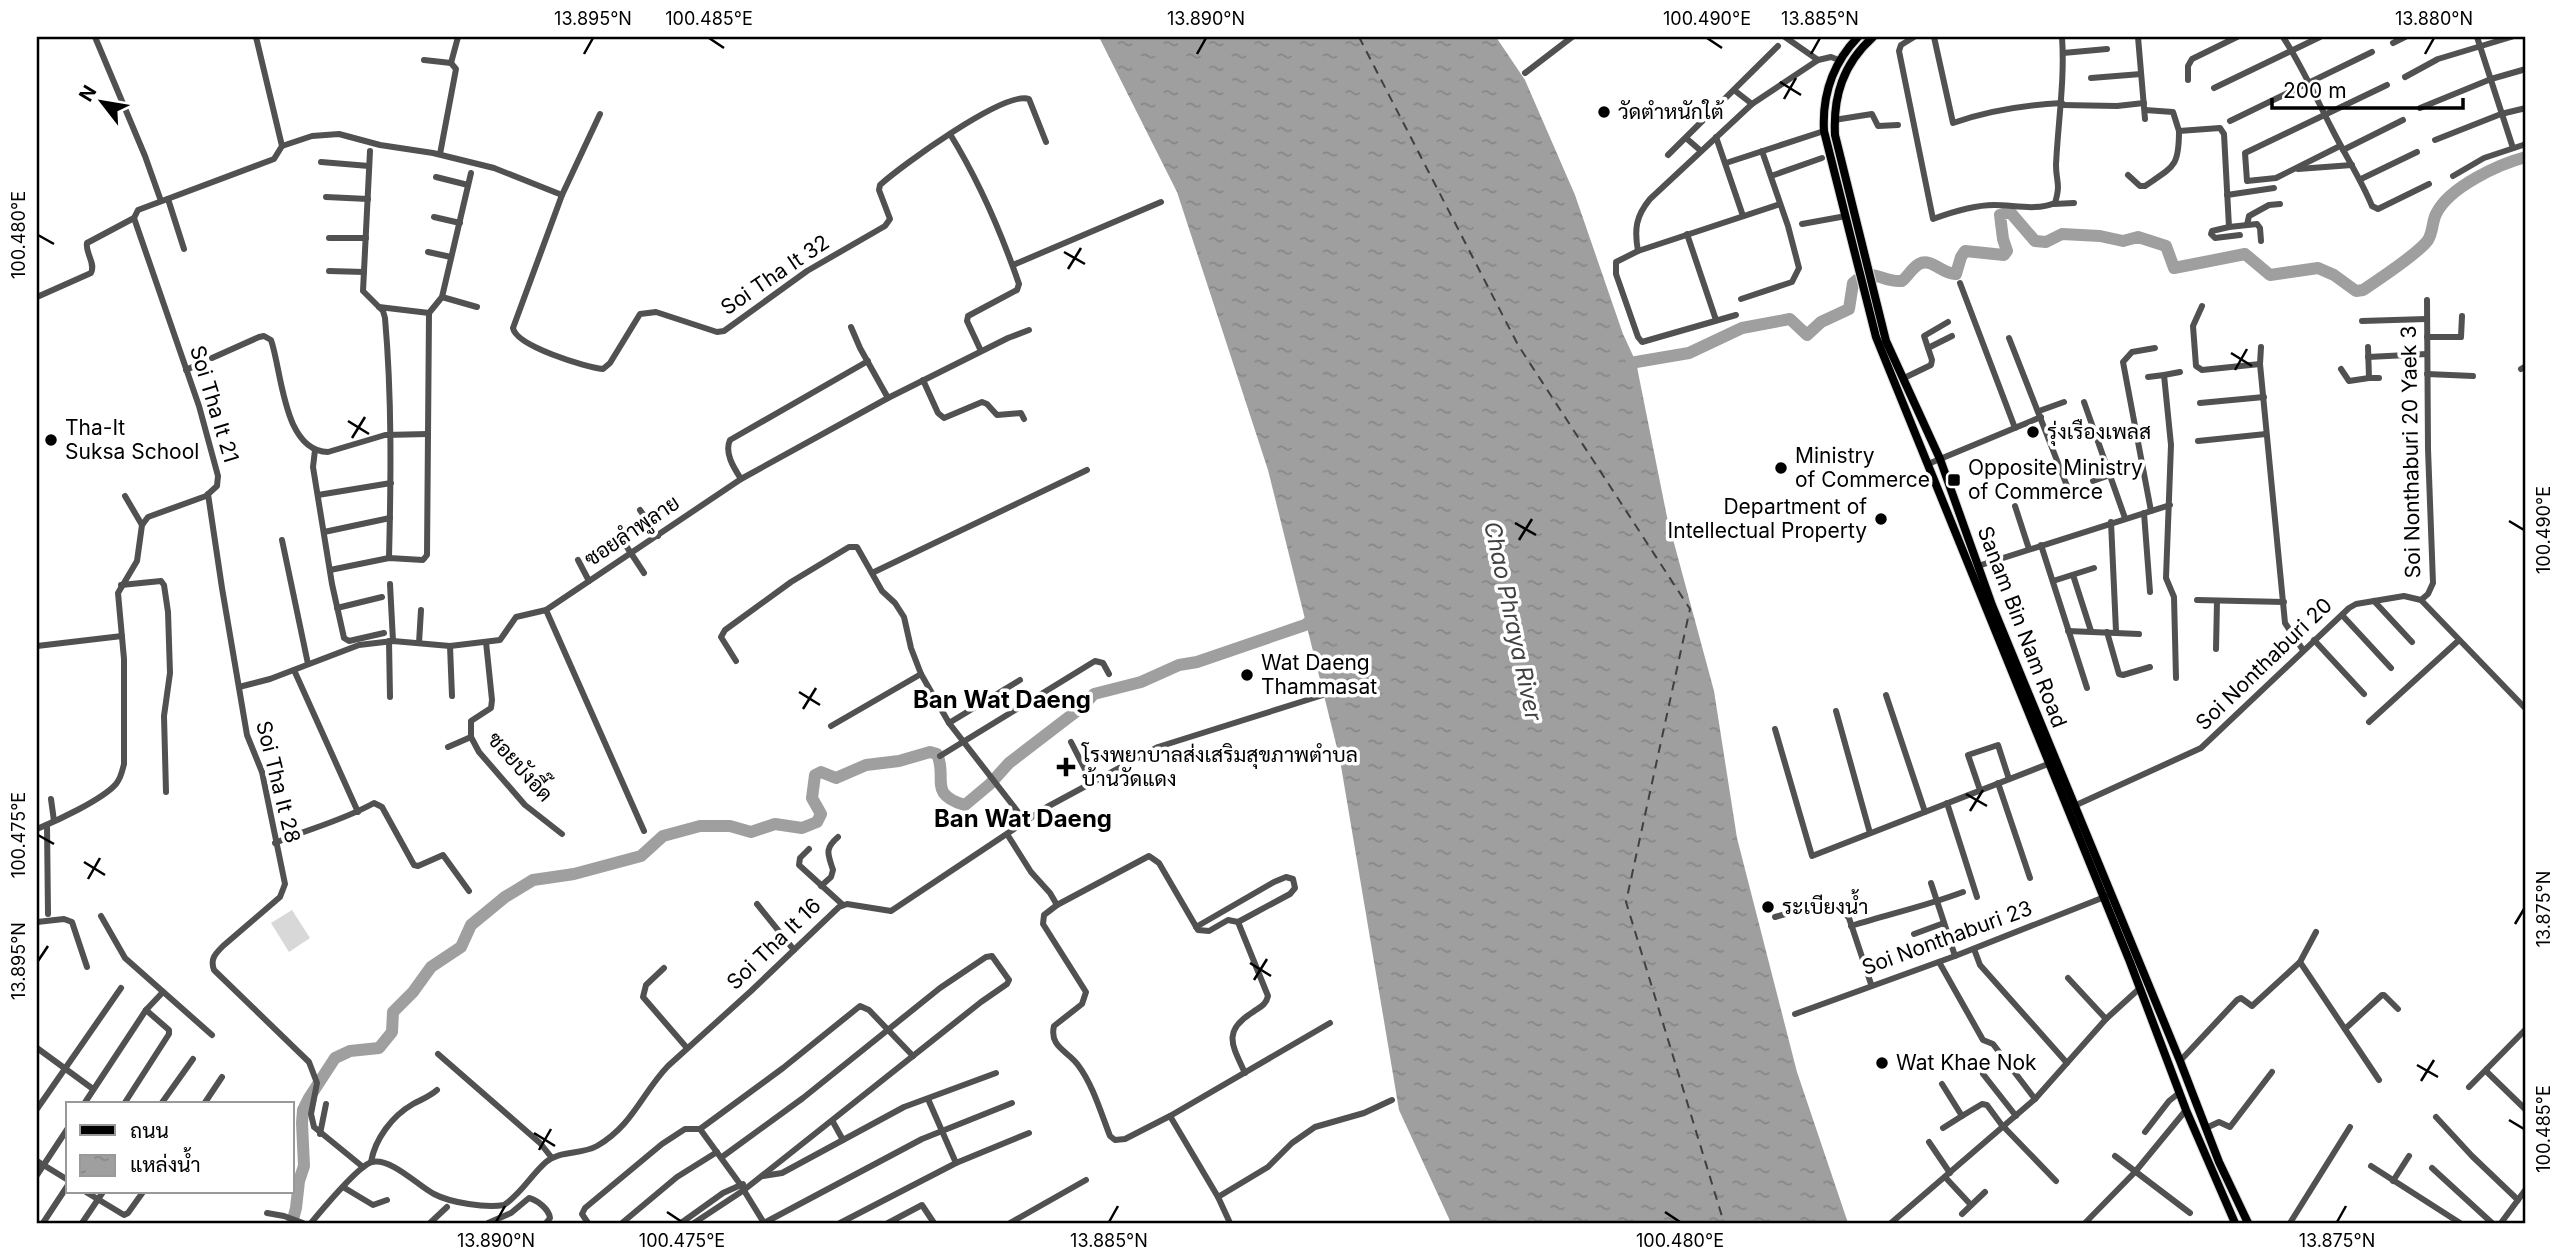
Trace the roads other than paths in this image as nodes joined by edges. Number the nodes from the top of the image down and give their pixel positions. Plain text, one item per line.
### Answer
1 (95, 37) edge
2 (256, 37) edge
3 (458, 37) edge
4 (1572, 37) edge
5 (1785, 37) edge
6 (1858, 37) edge
7 (1872, 37) edge
8 (1913, 37) edge
9 (1934, 37) edge
10 (2062, 37) edge
11 (2138, 37) edge
12 (2237, 37) edge
13 (2283, 37) edge
14 (2320, 37) edge
15 (2405, 37) edge
16 (2477, 37) edge
17 (2511, 37) edge
18 (2393, 43) dead end
19 (2480, 45) junction
20 (1778, 46) dead end
21 (2107, 49) dead end
22 (2292, 50) junction
23 (2063, 52) junction
24 (2372, 52) dead end
25 (424, 60) dead end
26 (1818, 60) junction
27 (1839, 60) junction
28 (452, 63) junction
29 (2526, 69) edge
30 (1525, 73) dead end
31 (2140, 74) junction
32 (2405, 76) dead end
33 (2091, 78) dead end
34 (2491, 79) junction
35 (2188, 80) dead end
36 (2310, 82) junction
37 (2387, 85) dead end
38 (2214, 88) dead end
39 (1734, 90) junction
40 (1752, 104) junction
41 (2062, 104) junction
42 (2144, 106) junction
43 (2420, 108) dead end
44 (2526, 108) edge
45 (600, 114) dead end
46 (2501, 114) junction
47 (2325, 116) junction
48 (2145, 118) dead end
49 (1834, 120) junction
50 (2403, 120) dead end
51 (2230, 121) dead end
52 (1898, 125) dead end
53 (1824, 131) junction
54 (2179, 131) junction
55 (950, 134) junction
56 (1716, 137) junction
57 (1686, 138) junction
58 (2435, 140) dead end
59 (1046, 142) dead end
60 (2526, 144) edge
61 (282, 146) junction
62 (2342, 148) junction
63 (2514, 148) junction
64 (370, 151) dead end
65 (1701, 151) junction
66 (1762, 151) junction
67 (2417, 152) dead end
68 (440, 154) junction
69 (1668, 155) dead end
70 (1822, 159) dead end
71 (321, 162) dead end
72 (1726, 163) junction
73 (2352, 165) junction
74 (369, 166) junction
75 (2293, 170) junction
76 (471, 173) dead end
77 (1771, 176) junction
78 (2128, 176) dead end
79 (2453, 176) dead end
80 (436, 177) dead end
81 (2361, 179) junction
82 (2429, 184) dead end
83 (468, 185) junction
84 (2274, 188) dead end
85 (562, 195) junction
86 (2227, 195) junction
87 (326, 197) dead end
88 (164, 200) junction
89 (368, 200) junction
90 (1161, 202) dead end
91 (2074, 203) dead end
92 (1780, 204) junction
93 (2054, 204) junction
94 (2280, 204) dead end
95 (1743, 216) junction
96 (1846, 216) junction
97 (434, 217) dead end
98 (134, 218) junction
99 (460, 223) junction
100 (1802, 224) dead end
101 (2247, 225) junction
102 (2229, 227) junction
103 (1687, 234) junction
104 (2240, 234) dead end
105 (329, 238) dead end
106 (366, 239) junction
107 (2261, 241) dead end
108 (184, 249) dead end
109 (1638, 251) junction
110 (428, 252) dead end
111 (451, 257) junction
112 (1013, 265) junction
113 (1863, 265) junction
114 (328, 271) dead end
115 (364, 272) junction
116 (1866, 281) junction
117 (1960, 283) dead end
118 (37, 297) edge
119 (442, 297) junction
120 (1741, 299) dead end
121 (2427, 300) dead end
122 (2202, 306) dead end
123 (379, 307) junction
124 (477, 307) dead end
125 (429, 313) junction
126 (1737, 315) dead end
127 (2462, 316) dead end
128 (2426, 319) junction
129 (1716, 320) junction
130 (2362, 321) dead end
131 (1948, 322) dead end
132 (851, 327) dead end
133 (1028, 330) dead end
134 (1952, 337) dead end
135 (2427, 337) junction
136 (2009, 338) dead end
137 (2261, 347) dead end
138 (2368, 347) dead end
139 (1928, 348) junction
140 (2155, 348) dead end
141 (981, 351) junction
142 (2427, 355) junction
143 (2368, 357) junction
144 (868, 361) junction
145 (2260, 364) junction
146 (2341, 369) dead end
147 (186, 370) junction
148 (2180, 372) dead end
149 (2427, 374) junction
150 (2164, 376) junction
151 (2473, 376) dead end
152 (1904, 377) junction
153 (2148, 377) dead end
154 (2369, 377) junction
155 (2379, 378) dead end
156 (923, 380) junction
157 (2264, 397) junction
158 (888, 398) junction
159 (2064, 402) dead end
160 (2084, 402) dead end
161 (2200, 403) dead end
162 (2040, 414) junction
163 (1024, 419) dead end
164 (2015, 428) junction
165 (392, 434) junction
166 (428, 434) junction
167 (2266, 434) junction
168 (2198, 441) dead end
169 (315, 450) junction
170 (1940, 459) junction
171 (1928, 464) junction
172 (1087, 470) dead end
173 (2110, 475) junction
174 (741, 480) junction
175 (2093, 481) dead end
176 (391, 482) junction
177 (2067, 486) dead end
178 (208, 494) junction
179 (318, 495) junction
180 (125, 496) dead end
181 (2170, 505) junction
182 (2015, 506) dead end
183 (640, 510) dead end
184 (2148, 512) junction
185 (2125, 518) junction
186 (390, 519) junction
187 (2111, 523) junction
188 (142, 525) junction
189 (324, 532) junction
190 (619, 535) dead end
191 (658, 536) junction
192 (282, 540) dead end
193 (2041, 545) junction
194 (2029, 549) junction
195 (631, 553) junction
196 (388, 558) junction
197 (578, 560) dead end
198 (1979, 566) junction
199 (2094, 568) dead end
200 (330, 570) junction
201 (644, 573) dead end
202 (872, 573) junction
203 (2073, 575) junction
204 (589, 581) junction
205 (2053, 581) junction
206 (390, 584) dead end
207 (121, 585) junction
208 (2150, 592) dead end
209 (382, 597) dead end
210 (2197, 600) dead end
211 (2421, 600) junction
212 (2217, 601) junction
213 (2284, 601) junction
214 (2374, 601) junction
215 (337, 608) junction
216 (421, 610) dead end
217 (546, 610) junction
218 (2342, 615) junction
219 (2067, 631) junction
220 (2091, 631) junction
221 (2116, 631) junction
222 (2107, 632) junction
223 (384, 633) dead end
224 (2139, 634) dead end
225 (122, 636) junction
226 (2314, 640) junction
227 (391, 641) junction
228 (2458, 641) junction
229 (486, 642) junction
230 (2412, 642) dead end
231 (419, 643) junction
232 (37, 646) edge
233 (450, 646) junction
234 (2216, 649) dead end
235 (2303, 650) junction
236 (736, 661) dead end
237 (308, 664) junction
238 (2150, 667) dead end
239 (2391, 668) dead end
240 (294, 670) junction
241 (921, 674) junction
242 (1109, 674) dead end
243 (2176, 678) dead end
244 (1020, 680) dead end
245 (239, 687) junction
246 (2087, 688) dead end
247 (2364, 694) dead end
248 (1323, 695) dead end
249 (1886, 695) dead end
250 (452, 696) dead end
251 (390, 697) dead end
252 (2526, 709) edge
253 (1836, 711) dead end
254 (2369, 722) dead end
255 (949, 723) junction
256 (831, 726) dead end
257 (1775, 729) dead end
258 (471, 737) junction
259 (1071, 742) dead end
260 (962, 743) junction
261 (448, 747) dead end
262 (940, 756) dead end
263 (2048, 764) junction
264 (2009, 779) junction
265 (1092, 783) junction
266 (1998, 783) junction
267 (1980, 790) junction
268 (166, 792) dead end
269 (51, 799) dead end
270 (1947, 803) junction
271 (2074, 806) junction
272 (358, 812) junction
273 (1925, 812) junction
274 (54, 821) junction
275 (1025, 821) junction
276 (47, 825) junction
277 (37, 830) edge
278 (644, 831) dead end
279 (1870, 833) junction
280 (562, 834) dead end
281 (1007, 834) junction
282 (838, 837) dead end
283 (275, 843) junction
284 (809, 849) dead end
285 (2030, 878) dead end
286 (1931, 883) dead end
287 (821, 886) junction
288 (469, 891) dead end
289 (1963, 892) dead end
290 (2106, 896) junction
291 (1977, 897) dead end
292 (1937, 902) junction
293 (757, 904) dead end
294 (843, 905) junction
295 (1057, 905) junction
296 (48, 914) dead end
297 (101, 916) dead end
298 (1775, 917) dead end
299 (37, 922) edge
300 (1238, 922) junction
301 (1944, 923) junction
302 (1851, 926) junction
303 (1196, 927) junction
304 (2316, 932) dead end
305 (1914, 934) dead end
306 (1974, 949) junction
307 (794, 950) junction
308 (1955, 956) junction
309 (1939, 962) junction
310 (2300, 962) junction
311 (88, 967) dead end
312 (664, 968) dead end
313 (2068, 978) dead end
314 (1871, 984) junction
315 (121, 988) dead end
316 (2140, 988) junction
317 (163, 992) junction
318 (2398, 1009) dead end
319 (146, 1010) junction
320 (1795, 1014) dead end
321 (2106, 1019) junction
322 (1330, 1023) dead end
323 (2345, 1029) junction
324 (2526, 1029) edge
325 (888, 1031) junction
326 (212, 1035) dead end
327 (687, 1048) junction
328 (38, 1052) edge
329 (438, 1054) dead end
330 (913, 1056) junction
331 (193, 1059) dead end
332 (2180, 1062) junction
333 (2067, 1063) junction
334 (64, 1068) junction
335 (2487, 1069) junction
336 (2272, 1072) dead end
337 (996, 1073) dead end
338 (1245, 1073) junction
339 (1983, 1074) dead end
340 (222, 1077) dead end
341 (2379, 1080) dead end
342 (1942, 1084) dead end
343 (2469, 1087) dead end
344 (93, 1089) junction
345 (437, 1090) dead end
346 (2179, 1093) junction
347 (928, 1099) junction
348 (2035, 1099) junction
349 (1392, 1100) dead end
350 (87, 1102) edge
351 (125, 1102) edge
352 (162, 1102) edge
353 (205, 1102) edge
354 (1012, 1103) dead end
355 (326, 1104) dead end
356 (37, 1109) edge
357 (2186, 1110) junction
358 (2526, 1110) edge
359 (1170, 1116) junction
360 (1962, 1116) junction
361 (2016, 1116) junction
362 (2436, 1117) dead end
363 (833, 1122) junction
364 (2004, 1127) junction
365 (2350, 1127) dead end
366 (1943, 1128) dead end
367 (2206, 1128) junction
368 (700, 1129) junction
369 (66, 1130) edge
370 (942, 1131) junction
371 (2145, 1132) dead end
372 (1029, 1133) dead end
373 (320, 1134) junction
374 (843, 1140) junction
375 (1929, 1142) dead end
376 (720, 1154) junction
377 (2115, 1156) dead end
378 (2409, 1156) dead end
379 (552, 1158) junction
380 (371, 1162) junction
381 (40, 1163) edge
382 (956, 1163) junction
383 (2371, 1166) dead end
384 (363, 1167) junction
385 (2432, 1168) dead end
386 (2135, 1172) junction
387 (37, 1175) edge
388 (1947, 1175) junction
389 (761, 1177) junction
390 (1086, 1180) dead end
391 (2056, 1181) dead end
392 (2393, 1181) junction
393 (66, 1182) edge
394 (66, 1186) edge
395 (744, 1186) junction
396 (343, 1187) junction
397 (2526, 1189) edge
398 (1985, 1192) dead end
399 (89, 1194) edge
400 (102, 1194) edge
401 (142, 1194) edge
402 (1218, 1197) junction
403 (98, 1200) junction
404 (387, 1200) dead end
405 (2518, 1200) junction
406 (1971, 1205) junction
407 (447, 1207) dead end
408 (267, 1213) dead end
409 (2190, 1213) dead end
410 (1962, 1214) dead end
411 (691, 1222) edge
412 (43, 1223) edge
413 (82, 1223) edge
414 (303, 1223) edge
415 (311, 1223) edge
416 (429, 1223) edge
417 (488, 1223) edge
418 (546, 1223) edge
419 (587, 1223) edge
420 (622, 1223) edge
421 (681, 1223) edge
422 (764, 1223) edge
423 (840, 1223) edge
424 (888, 1223) edge
425 (934, 1223) edge
426 (1010, 1223) edge
427 (1230, 1223) edge
428 (1891, 1223) edge
429 (2085, 1223) edge
430 (2235, 1223) edge
431 (2248, 1223) edge
432 (2290, 1223) edge
433 (2460, 1223) edge
434 (2492, 1223) edge
435 (2501, 1223) edge

1 - 88 street
2 - 61 street
3 - 28 street
4 - 30 street
5 - 26 street
6 - 27 main road, Sanam Bin Nam Road
7 - 49 main road, Sanam Bin Nam Road
8 - 93 street
9 - 41 street
10 - 23 street
11 - 31 street
12 - 35 street
13 - 22 street
14 - 22 street
15 - 18 street
16 - 19 street
17 - 19 street
19 - 32 street
19 - 34 street
20 - 39 street
21 - 23 street
22 - 36 street
22 - 38 street
23 - 41 street
24 - 36 street
25 - 28 street
26 - 27 street
26 - 40 street
27 - 53 main road, Sanam Bin Nam Road
28 - 68 street
29 - 34 street
31 - 33 street
31 - 42 street
34 - 43 street
34 - 46 street
36 - 47 street
36 - 51 street
37 - 47 street
39 - 40 street
39 - 57 street
40 - 56 street
41 - 42 street
41 - 93 street
42 - 48 street
42 - 54 street
44 - 46 street
45 - 85 street
46 - 58 street
46 - 63 street
47 - 62 street
47 - 75 street
49 - 52 street
49 - 113 main road, Sanam Bin Nam Road
50 - 62 street
53 - 66 street
53 - 96 main road, Sanam Bin Nam Road
54 - 78 street
54 - 86 street
55 - 59 street, Soi Tha It 32
55 - 85 street, Soi Tha It 32
55 - 112 street
56 - 65 street
56 - 72 street
57 - 65 street
57 - 69 street
60 - 63 street
61 - 68 street
61 - 88 street
62 - 73 street
62 - 75 street
63 - 79 street
64 - 74 street
65 - 109 street
66 - 72 street
66 - 77 street
67 - 81 street
68 - 85 street
70 - 77 street
71 - 74 street
72 - 95 street
73 - 75 street
73 - 81 street
74 - 89 street
76 - 83 street
77 - 92 street
80 - 83 street
81 - 82 street
83 - 99 street
84 - 86 street
86 - 102 street
87 - 89 street
88 - 98 street
88 - 108 street
89 - 106 street
90 - 112 street
91 - 93 street
92 - 95 street
92 - 120 street
94 - 101 street
95 - 103 street
96 - 100 street
96 - 113 main road, Sanam Bin Nam Road
97 - 99 street
98 - 118 street
98 - 147 street, Soi Tha It 21
99 - 111 street
101 - 102 street
101 - 107 street
102 - 104 street
103 - 109 street
103 - 129 street
105 - 106 street
106 - 115 street
109 - 129 street
110 - 111 street
111 - 119 street
112 - 141 street
113 - 116 main road, Sanam Bin Nam Road
114 - 115 street
115 - 123 street
116 - 152 main road, Sanam Bin Nam Road
116 - 171 main road, Sanam Bin Nam Road
117 - 164 street
119 - 124 street
119 - 125 street
121 - 128 street, Soi Nonthaburi 20 Yaek 3
122 - 145 street
123 - 125 street
123 - 165 street
125 - 166 street
126 - 129 street
127 - 135 street
128 - 130 street
128 - 135 street, Soi Nonthaburi 20 Yaek 3
131 - 139 street
132 - 144 street
133 - 141 street, ซอยลำพูลาย
134 - 139 street
135 - 142 street, Soi Nonthaburi 20 Yaek 3
136 - 162 street
137 - 145 street
138 - 143 street
139 - 152 street
140 - 184 street
141 - 156 street, ซอยลำพูลาย
142 - 143 street
142 - 149 street, Soi Nonthaburi 20 Yaek 3
143 - 154 street
144 - 158 street
144 - 174 street
145 - 157 street
146 - 154 street
147 - 169 street
147 - 178 street, Soi Tha It 21
148 - 150 street
149 - 151 street
149 - 211 street, Soi Nonthaburi 20 Yaek 3
150 - 153 street
150 - 181 street
152 - 170 main road, Sanam Bin Nam Road
154 - 155 street
156 - 158 street, ซอยลำพูลาย
156 - 163 street
157 - 161 street
157 - 167 street
158 - 174 street, ซอยลำพูลาย
159 - 162 street
160 - 173 street
162 - 164 street
162 - 177 street
164 - 170 street
165 - 166 street
165 - 169 street
165 - 176 street
166 - 196 street
167 - 168 street
167 - 213 street
169 - 179 street
170 - 171 street
170 - 198 main road, Sanam Bin Nam Road
171 - 263 main road, Sanam Bin Nam Road
172 - 202 street
173 - 175 street
173 - 185 street
174 - 191 street, ซอยลำพูลาย
176 - 179 street
176 - 186 street
178 - 188 street, Soi Tha It 21
178 - 245 street, Soi Tha It 28
179 - 189 street
180 - 188 street
181 - 184 street
181 - 243 street
182 - 194 street
183 - 191 street
184 - 185 street
184 - 208 street
185 - 187 street
186 - 189 street
186 - 196 street
187 - 193 street
187 - 221 street
188 - 207 street
189 - 200 street
190 - 195 street
191 - 195 street, ซอยลำพูลาย
192 - 237 street
193 - 194 street
193 - 205 street
194 - 198 street
195 - 201 street
195 - 204 street, ซอยลำพูลาย
196 - 200 street
197 - 204 street
198 - 271 main road, Sanam Bin Nam Road
199 - 203 street
200 - 215 street
202 - 236 street
202 - 241 street
203 - 205 street
203 - 220 street
204 - 217 street, ซอยลำพูลาย
205 - 219 street
206 - 227 street
207 - 225 street
207 - 268 street
209 - 215 street
210 - 212 street
211 - 214 street, Soi Nonthaburi 20
211 - 228 street
212 - 213 street
212 - 234 street
213 - 235 street
214 - 218 street, Soi Nonthaburi 20
214 - 230 street
215 - 223 street
216 - 231 street
217 - 229 street, ซอยลำพูลาย
217 - 278 street
218 - 226 street, Soi Nonthaburi 20
218 - 239 street
219 - 220 street
219 - 246 street
220 - 222 street
221 - 222 street
221 - 224 street
222 - 238 street
225 - 232 street
225 - 274 street
226 - 235 street, Soi Nonthaburi 20
226 - 247 street
227 - 231 street, ซอยลำพูลาย
227 - 237 street, ซอยลำพูลาย
227 - 251 street
228 - 252 street
228 - 254 street
229 - 233 street, ซอยลำพูลาย
229 - 258 street, ซอยบังอี๊ด
231 - 233 street, ซอยลำพูลาย
233 - 250 street
235 - 271 street, Soi Nonthaburi 20
237 - 240 street, ซอยลำพูลาย
240 - 245 street, ซอยลำพูลาย
240 - 272 street
241 - 255 street
241 - 256 street
242 - 260 street
244 - 255 street
245 - 283 street, Soi Tha It 28
248 - 265 street, Soi Tha It 16
249 - 273 street
253 - 279 street
255 - 260 street
257 - 279 street
258 - 261 street
258 - 280 street, ซอยบังอี๊ด
259 - 265 street
260 - 262 street
260 - 275 street
263 - 264 street
263 - 290 main road, Sanam Bin Nam Road
264 - 266 street
264 - 267 street
265 - 275 street, Soi Tha It 16
266 - 267 street
266 - 285 street
267 - 270 street
269 - 274 street
270 - 273 street
270 - 291 street
271 - 290 main road, Sanam Bin Nam Road
272 - 283 street
272 - 288 street
273 - 279 street
274 - 276 street
275 - 281 street, Soi Tha It 16
276 - 277 street
276 - 296 street
281 - 294 street, Soi Tha It 16
281 - 295 street
282 - 287 street
283 - 373 street, Soi Tha It 28
284 - 287 street
286 - 292 street
287 - 294 street
289 - 292 street
290 - 306 street, Soi Nonthaburi 23
290 - 316 main road, Sanam Bin Nam Road
290 - 332 main road, Sanam Bin Nam Road
292 - 301 street
292 - 302 street
293 - 307 street
294 - 307 street, Soi Tha It 16
295 - 303 street
295 - 359 street
297 - 317 street
298 - 302 street
299 - 311 street
300 - 303 street
300 - 303 street
300 - 338 street
301 - 305 street
301 - 308 street
302 - 314 street
304 - 310 street
306 - 308 street, Soi Nonthaburi 23
306 - 333 street
307 - 327 street, Soi Tha It 16
308 - 309 street, Soi Nonthaburi 23
309 - 314 street, Soi Nonthaburi 23
309 - 348 street
310 - 323 street
310 - 332 street
312 - 327 street
313 - 321 street
314 - 320 street, Soi Nonthaburi 23
315 - 334 street
316 - 321 street
316 - 346 main road, Sanam Bin Nam Road
317 - 319 street
317 - 326 street
318 - 323 street
319 - 344 street
319 - 351 street
321 - 333 street
322 - 338 street
323 - 341 street
324 - 335 street
325 - 330 street
325 - 330 street
325 - 368 street
325 - 376 street
327 - 379 street, Soi Tha It 16
328 - 334 street
329 - 379 street
330 - 363 street
331 - 352 street
332 - 367 main road, Sanam Bin Nam Road
333 - 348 street
334 - 344 street
334 - 356 street
335 - 343 street
335 - 358 street
336 - 367 street
337 - 347 street
338 - 359 street
339 - 361 street
340 - 353 street
342 - 360 street
344 - 350 street
345 - 380 street
346 - 357 main road, Sanam Bin Nam Road
346 - 371 street
347 - 370 street
347 - 374 street
348 - 361 street
349 - 402 street
354 - 370 street
355 - 373 street
357 - 386 street
357 - 430 main road, Sanam Bin Nam Road
359 - 402 street
360 - 364 street
360 - 366 street
361 - 364 street
362 - 405 street
363 - 374 street
363 - 389 street
364 - 388 street
364 - 391 street
365 - 432 street
367 - 431 main road, Sanam Bin Nam Road
368 - 376 street
368 - 419 street
369 - 381 street
370 - 382 street
370 - 422 street
372 - 382 street
373 - 384 street
374 - 389 street
375 - 388 street
376 - 395 street
376 - 420 street
377 - 386 street
378 - 392 street
379 - 380 street
380 - 384 street
381 - 387 street
381 - 393 street
382 - 423 street
383 - 392 street
384 - 396 street
385 - 434 street
386 - 409 street
386 - 429 street
388 - 406 street
388 - 428 street
389 - 395 street
390 - 426 street
392 - 433 street
394 - 412 street
395 - 411 street
395 - 422 street
396 - 404 street
396 - 415 street
397 - 405 street
398 - 406 street
399 - 403 street
400 - 403 street
401 - 403 street
402 - 427 street
403 - 413 street
405 - 435 street
406 - 410 street
407 - 416 street
408 - 414 street
411 - 421 street
417 - 418 street
424 - 425 street

